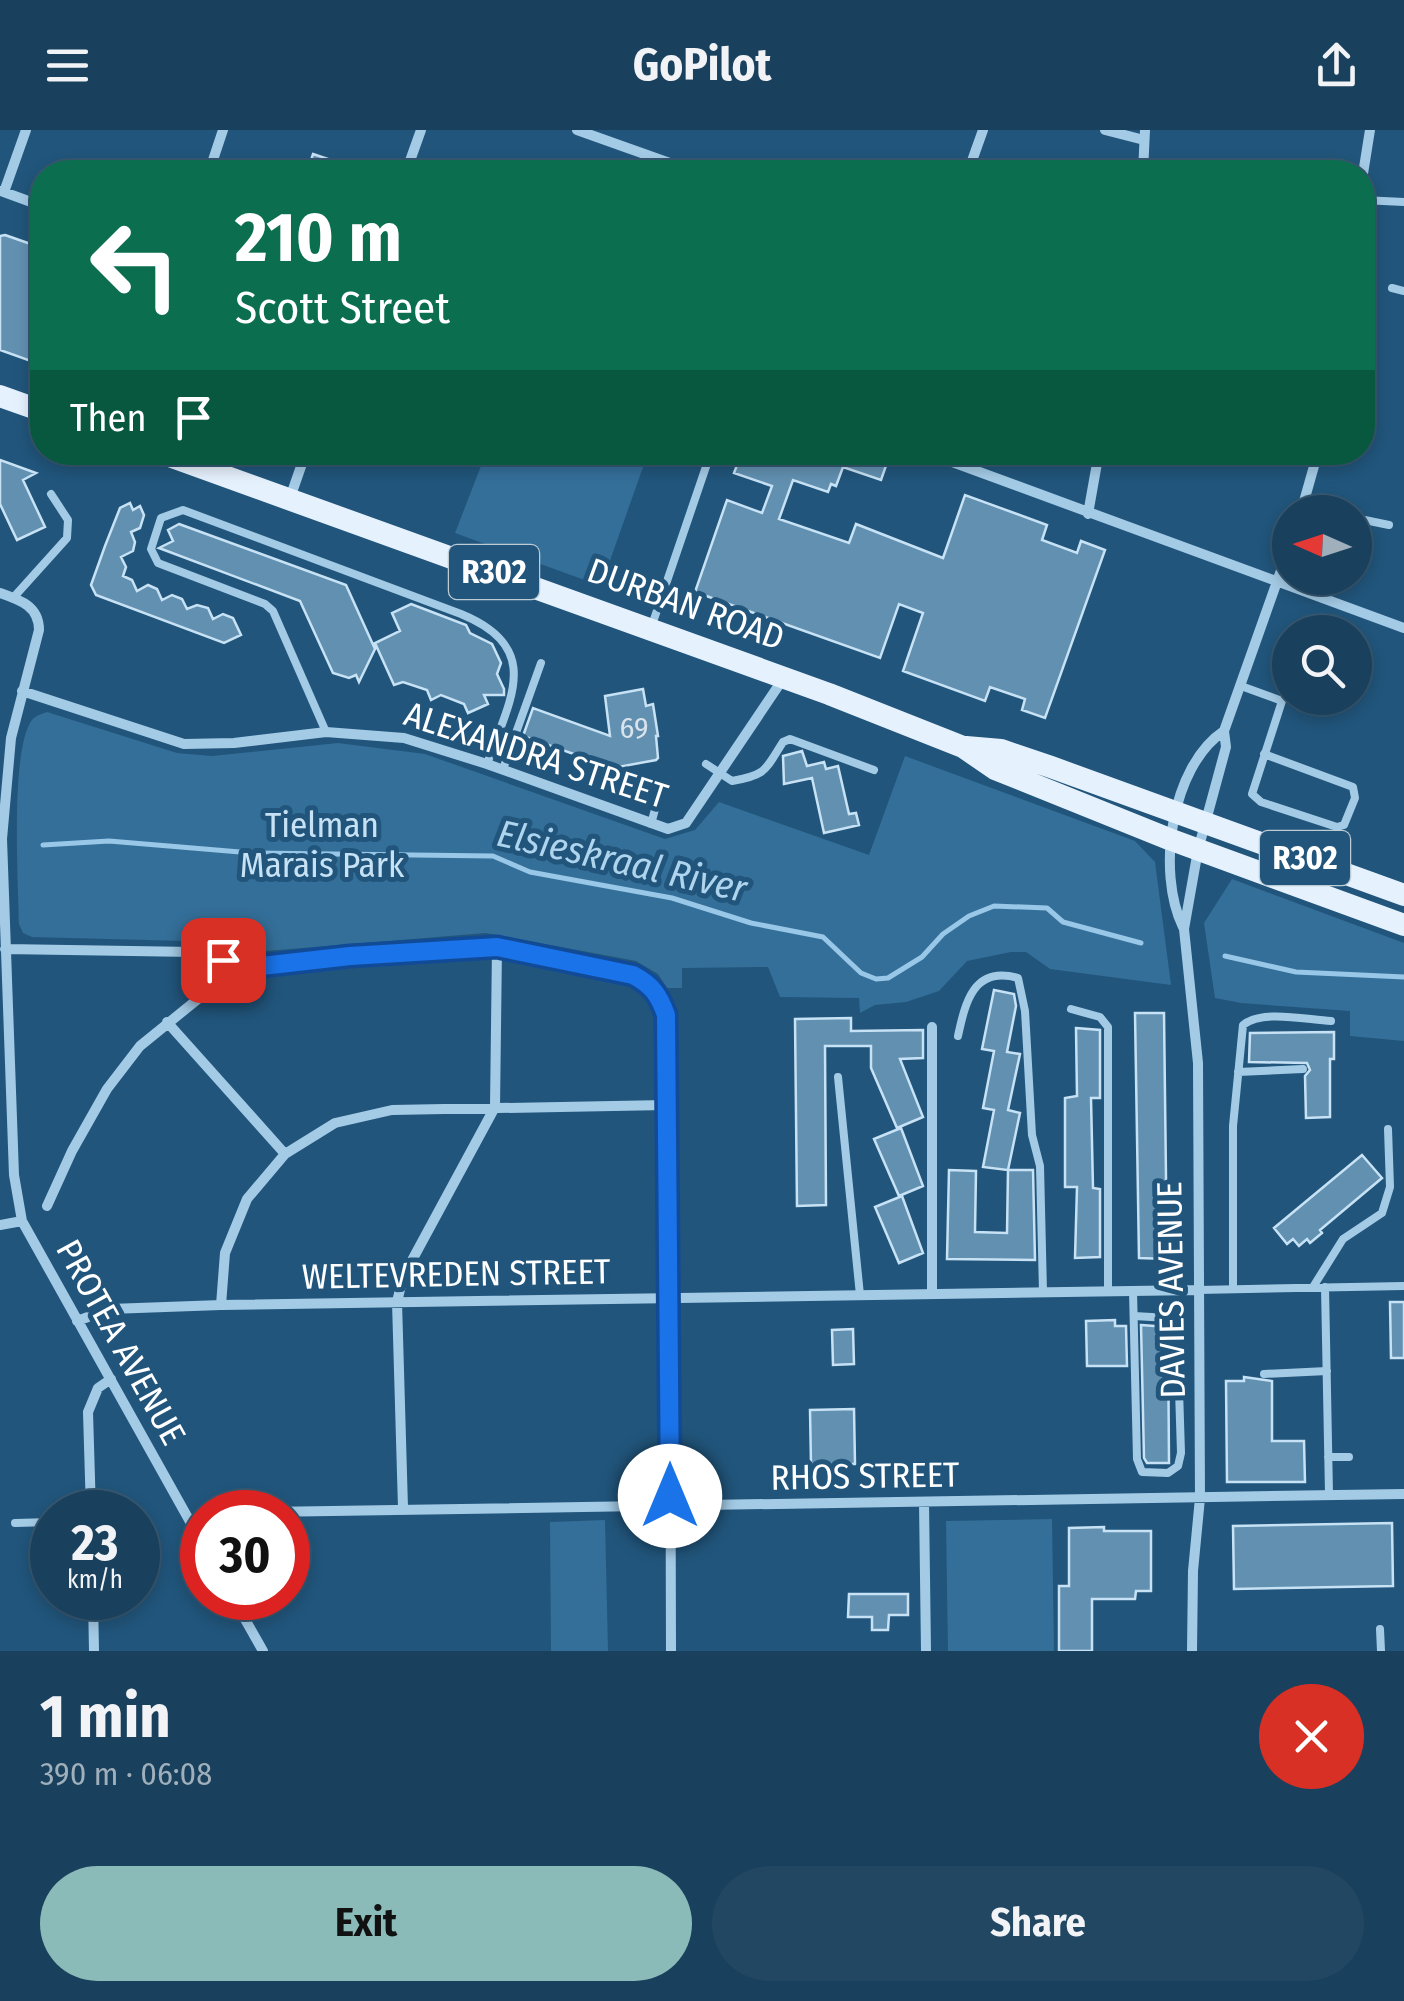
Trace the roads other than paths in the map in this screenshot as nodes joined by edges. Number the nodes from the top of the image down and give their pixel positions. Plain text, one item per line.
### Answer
1 (26, 130) edge
2 (223, 130) edge
3 (421, 130) edge
4 (576, 130) edge
5 (983, 130) edge
6 (1105, 130) edge
7 (1370, 130) edge
8 (1144, 135) edge
9 (213, 160) edge
10 (410, 160) edge
11 (661, 160) edge
12 (972, 160) edge
13 (1143, 160) edge
14 (1365, 160) edge
15 (2, 192) edge
16 (1375, 201) edge
17 (30, 202) edge
18 (1404, 202) edge
19 (1392, 288) dead end
20 (1404, 290) edge
21 (0, 396) edge
22 (30, 407) edge
23 (195, 465) edge
24 (302, 465) edge
25 (706, 465) edge
26 (958, 465) edge
27 (1096, 465) edge
28 (1314, 465) edge
29 (51, 494) dead end
30 (1306, 495) edge
31 (290, 499) junction
32 (1088, 514) junction
33 (1372, 522) edge
34 (1389, 525) dead end
35 (1272, 582) edge
36 (0, 593) edge
37 (1273, 595) edge
38 (1309, 595) edge
39 (13, 598) junction
40 (650, 628) junction
41 (1404, 628) edge
42 (541, 663) dead end
43 (784, 677) junction
44 (1241, 686) junction
45 (22, 691) junction
46 (1272, 698) edge
47 (1278, 715) edge
48 (1224, 731) junction
49 (326, 732) junction
50 (963, 747) junction
51 (1264, 754) junction
52 (487, 764) junction
53 (706, 764) dead end
54 (504, 770) junction
55 (874, 770) dead end
56 (720, 773) junction
57 (657, 802) dead end
58 (1175, 811) junction
59 (1205, 822) junction
60 (651, 824) junction
61 (1169, 839) junction
62 (1198, 850) junction
63 (1404, 895) edge
64 (1404, 926) edge
65 (1184, 929) junction
66 (497, 947) junction
67 (5, 949) junction
68 (235, 969) junction
69 (1071, 1009) dead end
70 (1331, 1021) dead end
71 (167, 1022) junction
72 (932, 1026) dead end
73 (958, 1036) dead end
74 (1303, 1069) dead end
75 (1238, 1072) junction
76 (838, 1076) dead end
77 (666, 1105) junction
78 (495, 1106) junction
79 (1388, 1128) dead end
80 (285, 1154) junction
81 (47, 1206) dead end
82 (22, 1221) junction
83 (0, 1225) edge
84 (1404, 1286) edge
85 (1313, 1287) junction
86 (1325, 1287) junction
87 (1198, 1290) junction
88 (1233, 1290) junction
89 (1108, 1291) junction
90 (1133, 1291) junction
91 (1043, 1292) junction
92 (932, 1294) junction
93 (860, 1295) junction
94 (670, 1297) junction
95 (397, 1302) junction
96 (221, 1306) junction
97 (1134, 1316) junction
98 (77, 1320) junction
99 (1326, 1371) junction
100 (1264, 1374) dead end
101 (110, 1379) junction
102 (1327, 1414) junction
103 (1338, 1414) dead end
104 (1349, 1457) dead end
105 (1328, 1458) junction
106 (90, 1490) edge
107 (180, 1493) edge
108 (1329, 1494) junction
109 (1404, 1494) edge
110 (1200, 1498) junction
111 (924, 1502) junction
112 (670, 1505) junction
113 (403, 1508) junction
114 (310, 1511) edge
115 (15, 1523) dead end
116 (30, 1523) edge
117 (93, 1620) edge
118 (245, 1620) edge
119 (1380, 1629) dead end
120 (94, 1651) edge
121 (263, 1651) edge
122 (671, 1651) edge
123 (926, 1651) edge
124 (1192, 1651) edge
125 (1380, 1651) edge

1 - 15 street
2 - 9 street
3 - 10 street
4 - 11 street
5 - 12 street
6 - 8 street
7 - 14 street
8 - 13 street
15 - 17 street
16 - 18 lane
19 - 20 lane
21 - 22 main road
23 - 31 main road, DURBAN ROAD / R302
24 - 31 street
25 - 40 lane
26 - 32 street
27 - 32 street
28 - 30 street
29 - 39 lane
31 - 40 main road, DURBAN ROAD / R302
32 - 35 street
33 - 34 lane
36 - 39 street
37 - 44 street
38 - 41 street
39 - 45 street, PROTEA AVENUE
40 - 43 main road, DURBAN ROAD / R302
42 - 54 lane
43 - 50 main road, DURBAN ROAD / R302
43 - 56 street, ALEXANDRA STREET
44 - 46 lane
44 - 48 street
45 - 49 street, ALEXANDRA STREET
45 - 67 street, PROTEA AVENUE
47 - 51 lane
48 - 58 street, DAVIES AVENUE
48 - 59 street, DAVIES AVENUE
49 - 52 street, ALEXANDRA STREET
49 - 52 lane
50 - 58 main road, DURBAN ROAD / R302
50 - 61 main road, DURBAN ROAD / R302
51 - 51 lane
52 - 54 street, ALEXANDRA STREET
53 - 56 lane
54 - 60 street, ALEXANDRA STREET
55 - 56 lane
56 - 60 street, ALEXANDRA STREET
57 - 60 lane
58 - 59 main road, DURBAN ROAD / R302
58 - 61 street, DAVIES AVENUE
59 - 62 street, DAVIES AVENUE
59 - 63 main road, DURBAN ROAD / R302
61 - 62 main road, DURBAN ROAD / R302
61 - 65 street, DAVIES AVENUE
62 - 64 main road, DURBAN ROAD / R302
62 - 65 street, DAVIES AVENUE
65 - 87 street, DAVIES AVENUE
66 - 68 street
66 - 77 street
66 - 78 street
67 - 68 street
67 - 82 street, PROTEA AVENUE
68 - 71 street
69 - 89 lane
70 - 75 lane
71 - 80 street
71 - 81 street
72 - 92 street
73 - 91 lane
74 - 75 lane
75 - 88 lane
76 - 93 lane
77 - 78 street
77 - 94 street
78 - 80 street
78 - 95 street
79 - 85 lane
80 - 96 street
82 - 83 street
82 - 98 street, PROTEA AVENUE
84 - 86 lane
85 - 86 lane
85 - 88 lane
86 - 99 lane
87 - 88 lane
87 - 90 street, WELTEVREDEN STREET
87 - 110 street, DAVIES AVENUE
89 - 90 street, WELTEVREDEN STREET
89 - 91 street, WELTEVREDEN STREET
90 - 97 lane
91 - 92 street, WELTEVREDEN STREET
92 - 93 street, WELTEVREDEN STREET
93 - 94 street, WELTEVREDEN STREET
94 - 95 street, WELTEVREDEN STREET
94 - 112 street
95 - 96 street, WELTEVREDEN STREET
95 - 113 street
96 - 98 street, WELTEVREDEN STREET
97 - 97 lane
98 - 101 street, PROTEA AVENUE
99 - 100 lane
99 - 102 lane
101 - 106 street
101 - 107 street, PROTEA AVENUE
102 - 103 lane
102 - 105 lane
104 - 105 lane
105 - 108 lane
108 - 109 street, RHOS STREET
108 - 110 street, RHOS STREET
110 - 111 street, RHOS STREET
110 - 124 street, DAVIES AVENUE
111 - 112 street, RHOS STREET
111 - 123 street
112 - 113 street, RHOS STREET
112 - 122 street
113 - 114 street, RHOS STREET
115 - 116 lane
117 - 120 street
118 - 121 street
119 - 125 lane

